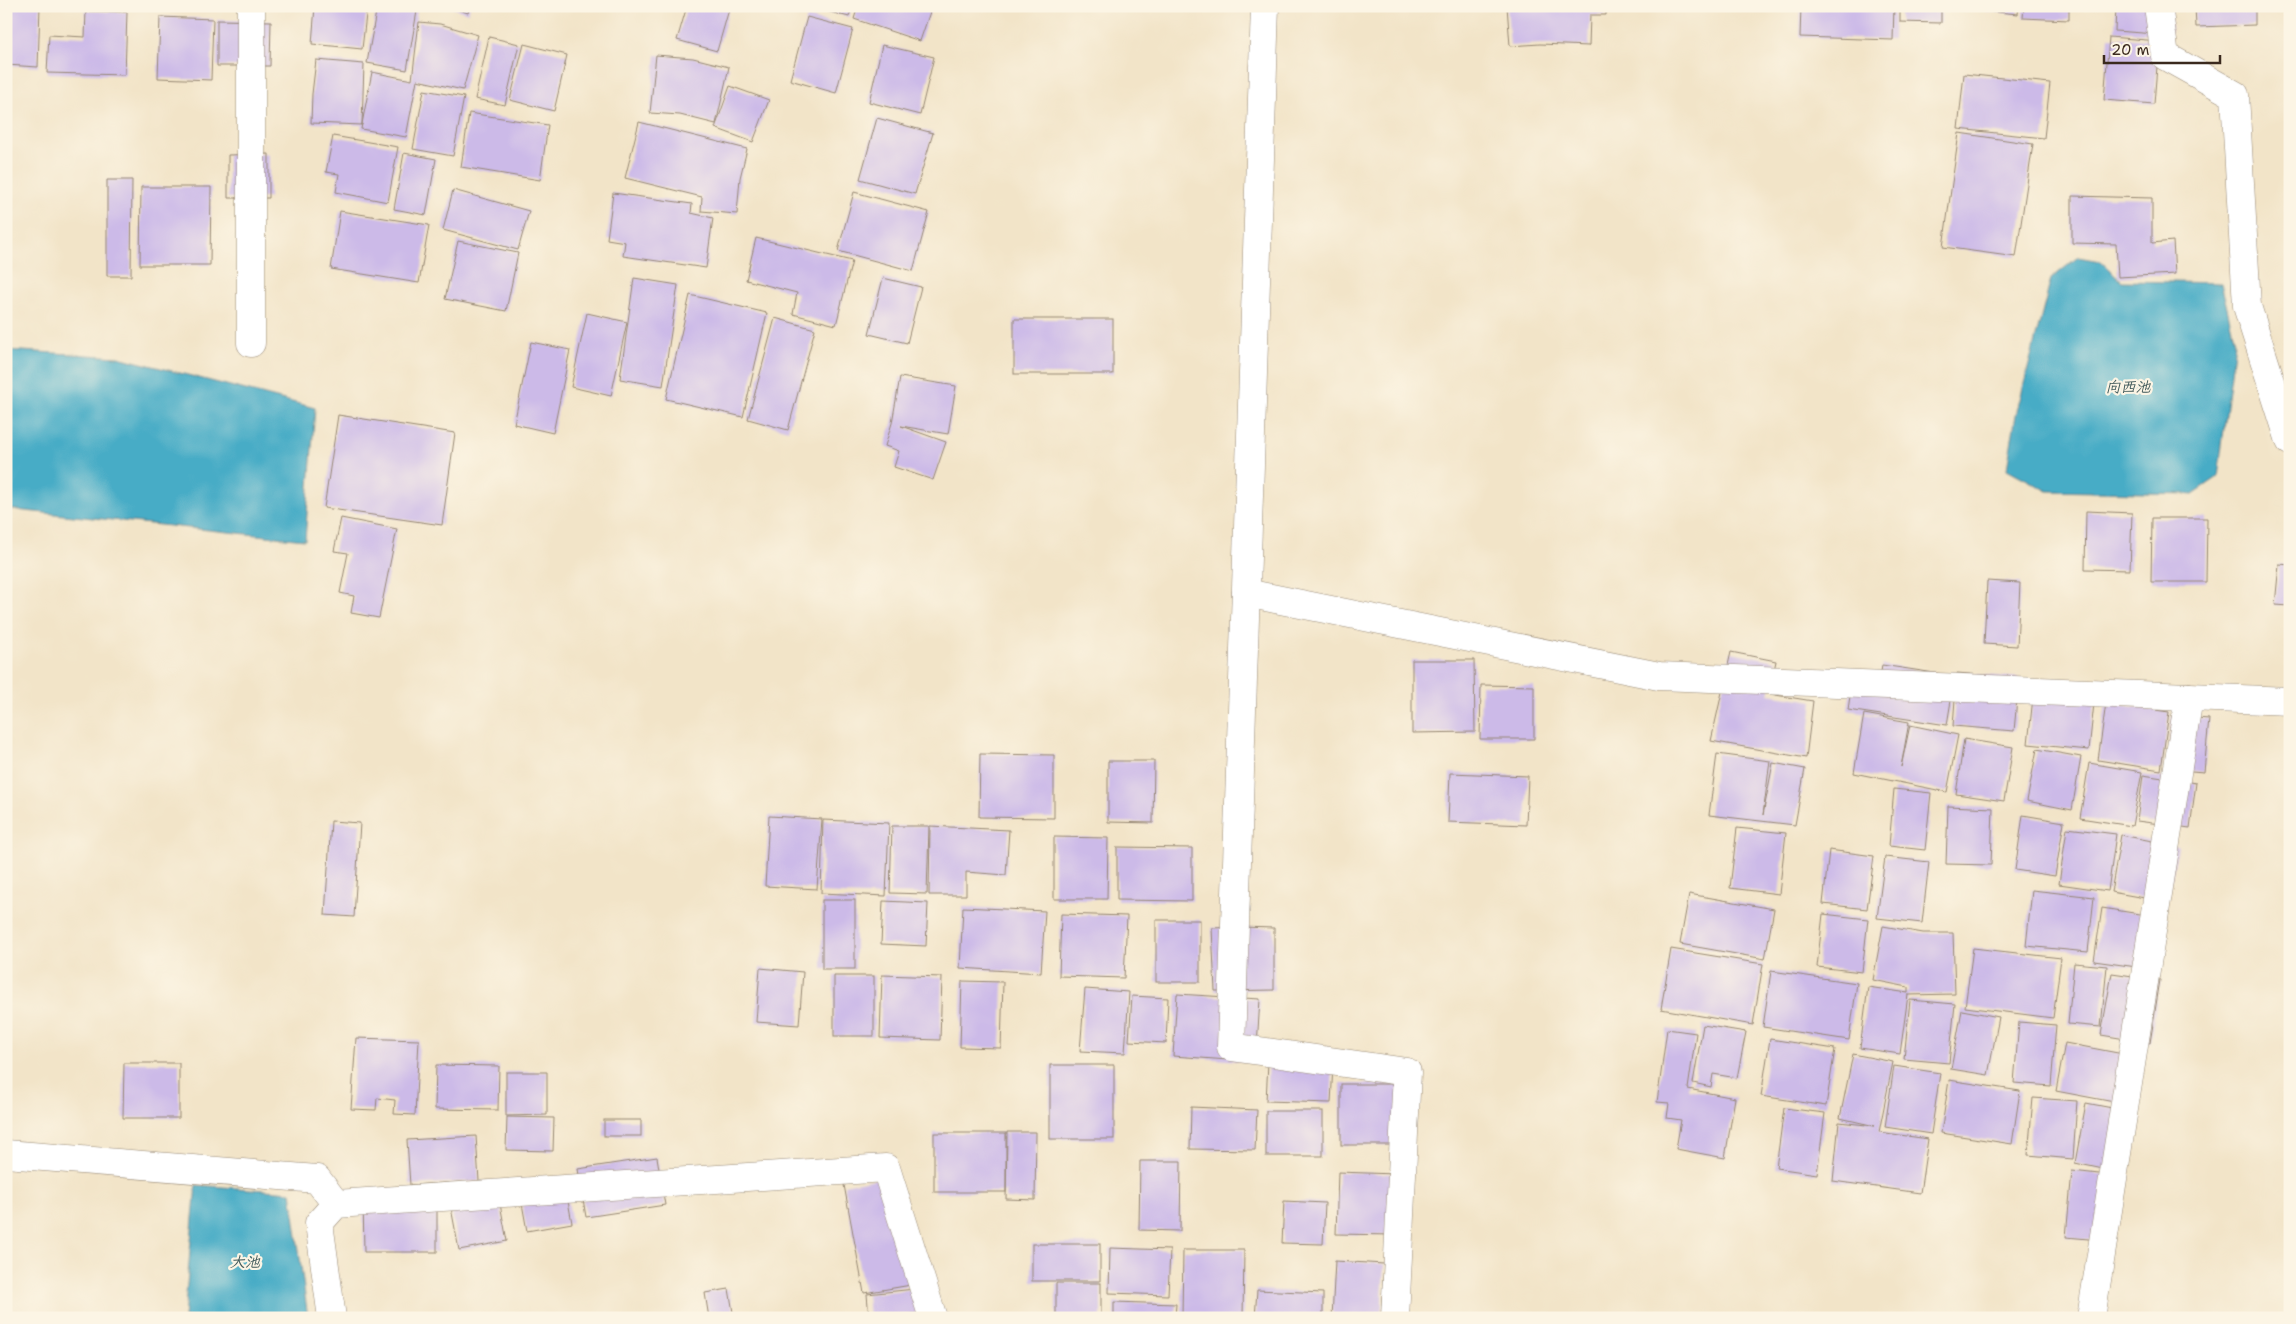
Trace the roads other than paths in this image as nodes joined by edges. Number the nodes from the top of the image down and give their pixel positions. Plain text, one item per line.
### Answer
1 (251, 6) edge
2 (1265, 6) edge
3 (2158, 6) edge
4 (251, 343) dead end
5 (2290, 441) edge
6 (1246, 593) junction
7 (2188, 697) junction
8 (2290, 701) edge
9 (6, 1154) edge
10 (336, 1204) junction
11 (332, 1318) edge
12 (933, 1318) edge
13 (1395, 1318) edge
14 (2091, 1318) edge

1 - 4 street
2 - 6 street
3 - 5 street
6 - 7 street
6 - 13 street
7 - 8 street
7 - 14 street
9 - 10 street
10 - 11 street
10 - 12 street

